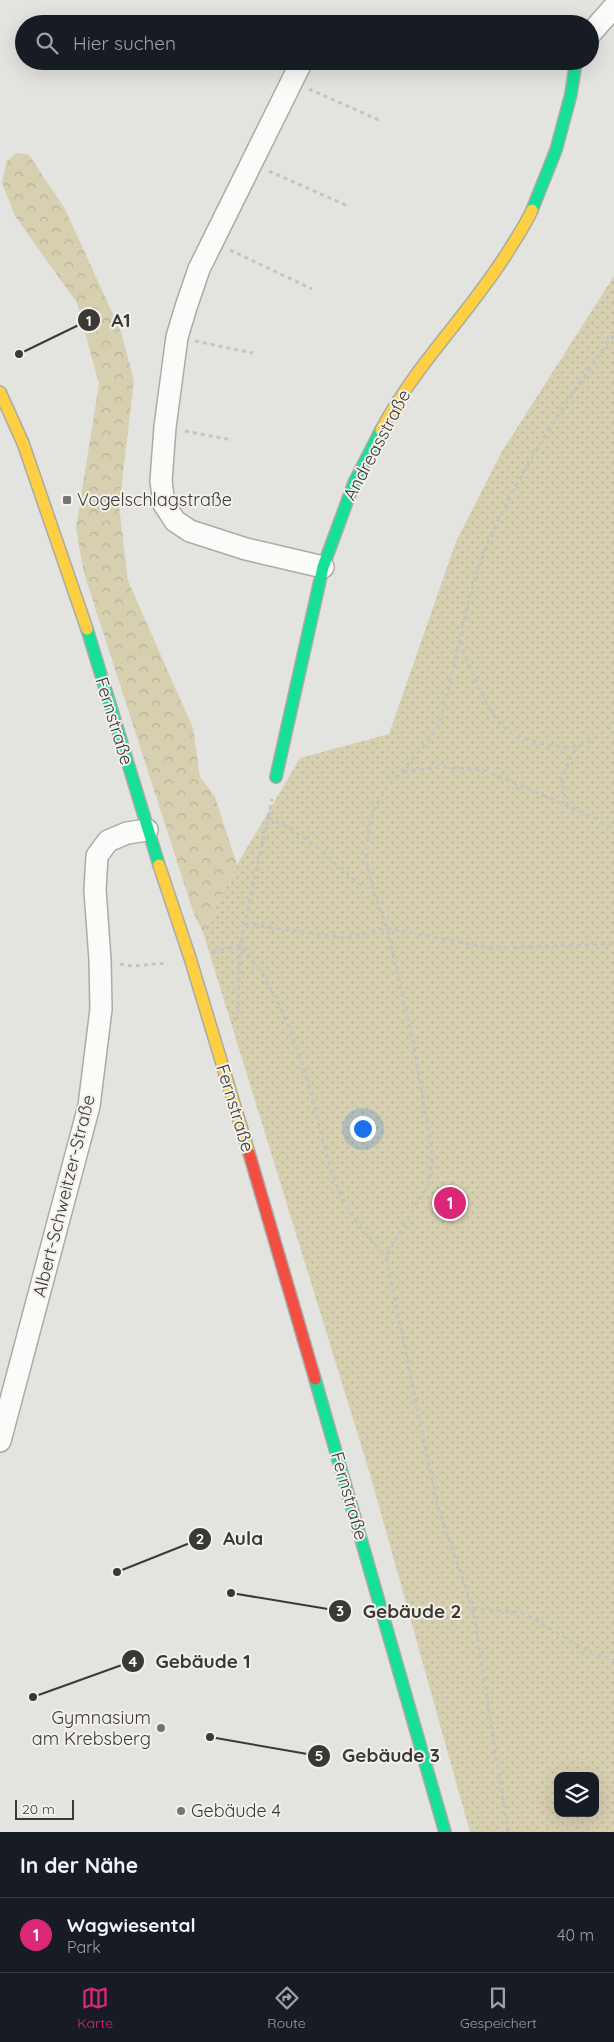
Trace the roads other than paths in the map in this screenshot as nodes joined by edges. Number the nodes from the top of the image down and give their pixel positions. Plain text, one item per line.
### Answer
1 (614, 7) edge
2 (599, 24) edge
3 (298, 70) edge
4 (574, 70) edge
5 (0, 392) edge
6 (323, 567) junction
7 (276, 777) road end
8 (147, 830) junction
9 (0, 1441) edge
10 (445, 1832) edge

1 - 2 street
3 - 6 street
4 - 6 main road, Andreasstraße
5 - 8 main road, Fernstraße
6 - 7 main road, Andreasstraße
8 - 9 street, Albert-Schweitzer-Straße
8 - 10 main road, Fernstraße

